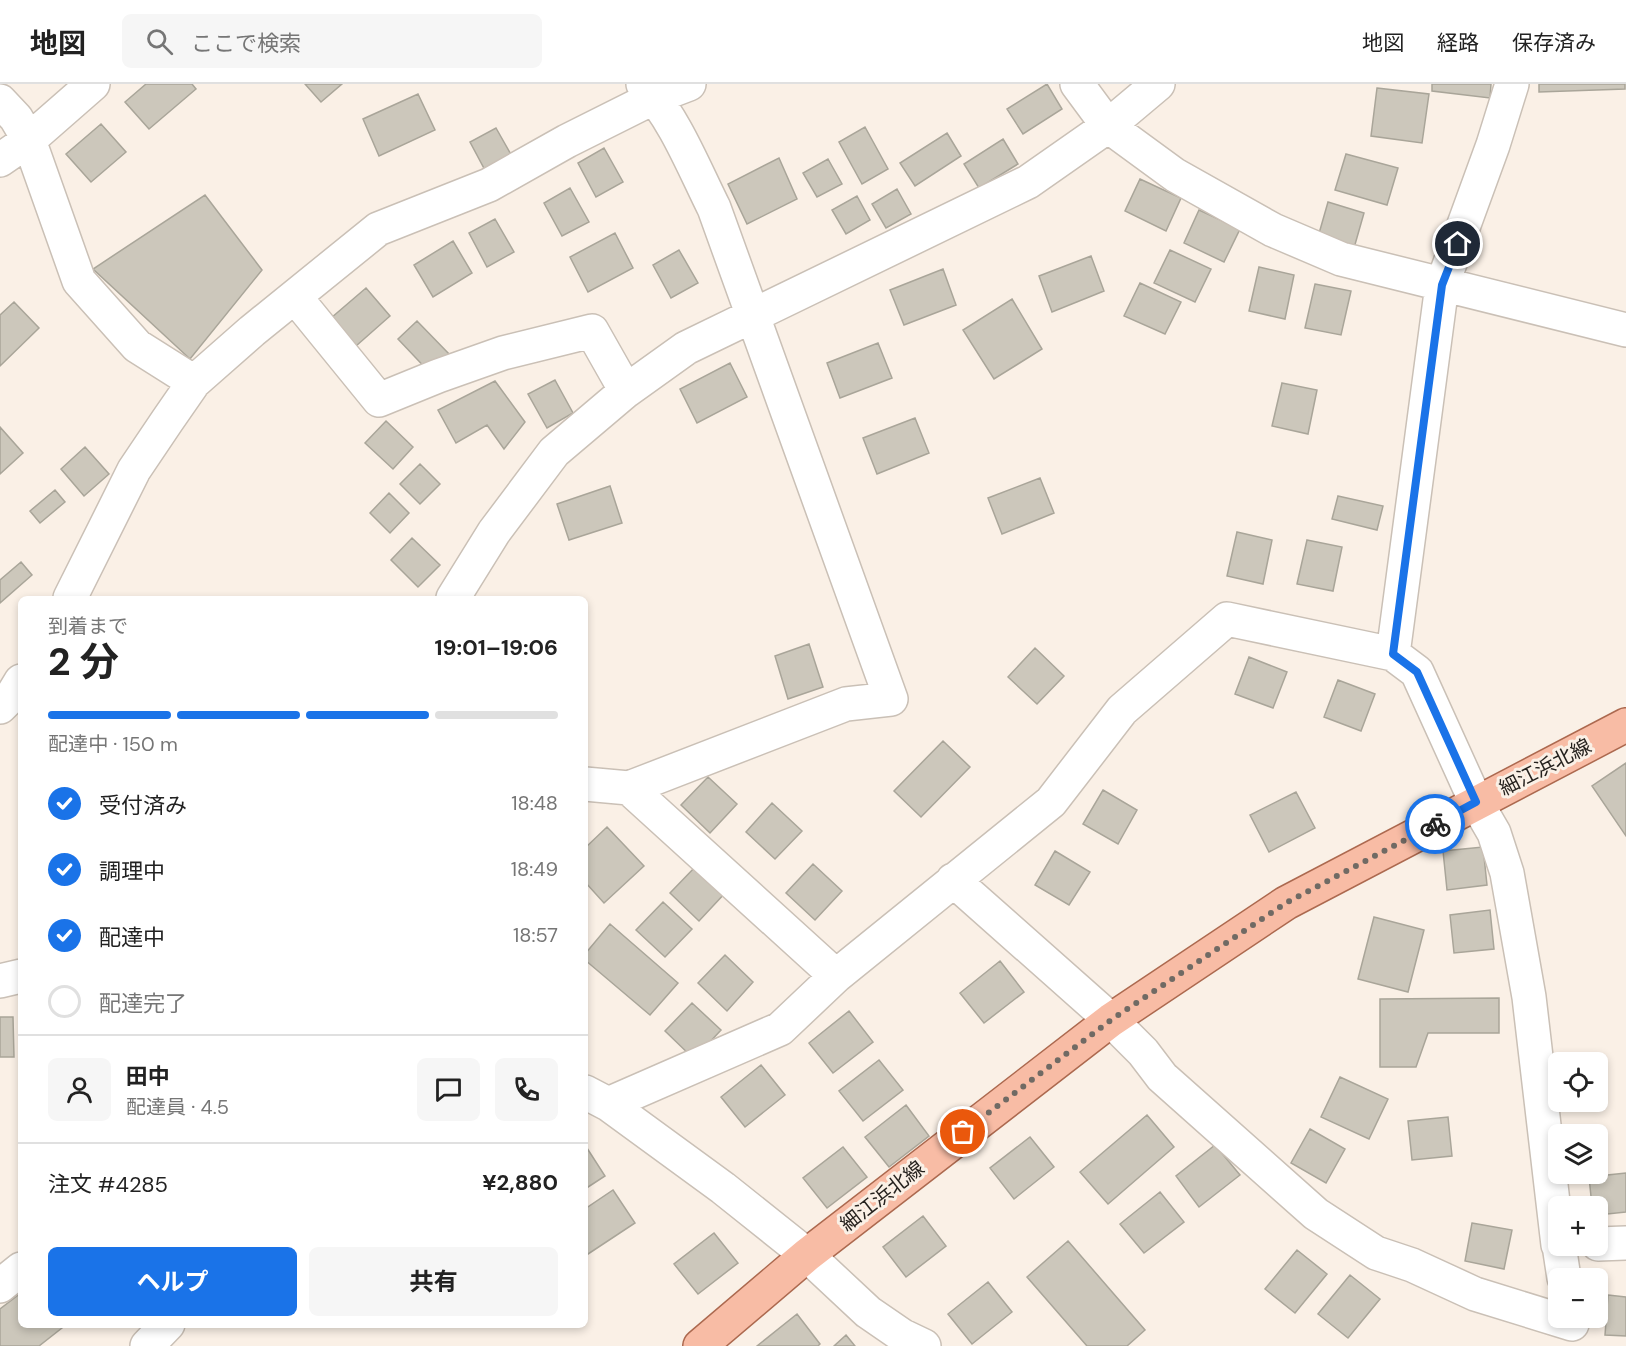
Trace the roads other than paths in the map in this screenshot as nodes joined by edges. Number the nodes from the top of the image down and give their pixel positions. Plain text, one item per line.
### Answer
1 (93, 84) edge
2 (689, 84) edge
3 (1077, 84) edge
4 (1158, 84) edge
5 (1512, 84) edge
6 (649, 90) edge
7 (0, 101) edge
8 (1108, 126) junction
9 (29, 140) junction
10 (0, 160) edge
11 (1442, 285) junction
12 (296, 298) junction
13 (751, 315) junction
14 (1626, 330) edge
15 (195, 382) junction
16 (626, 391) junction
17 (71, 596) edge
18 (454, 596) edge
19 (1393, 654) junction
20 (1626, 725) edge
21 (588, 784) edge
22 (629, 788) junction
23 (1476, 802) junction
24 (953, 880) junction
25 (836, 976) junction
26 (18, 977) edge
27 (0, 981) edge
28 (1111, 1020) junction
29 (596, 1098) edge
30 (1559, 1196) edge
31 (1626, 1243) edge
32 (1608, 1244) edge
33 (807, 1255) junction
34 (18, 1271) edge
35 (0, 1286) edge
36 (868, 1312) junction
37 (164, 1328) edge
38 (1572, 1329) edge
39 (147, 1346) edge
40 (700, 1346) edge
41 (883, 1346) edge
42 (924, 1346) edge

1 - 9 street
2 - 6 street
3 - 8 street
4 - 8 street
5 - 11 street
6 - 12 street
6 - 13 street
7 - 9 street
8 - 11 street
8 - 13 street
9 - 10 street
9 - 15 street
11 - 14 street
11 - 19 street
12 - 15 street
12 - 16 street
13 - 16 street
13 - 22 street
15 - 17 street
16 - 18 street
19 - 23 street
19 - 24 street
20 - 23 main road, 細江浜北線
21 - 22 street
22 - 25 street
23 - 28 main road, 細江浜北線
23 - 30 street
24 - 25 street
24 - 28 street
25 - 29 street
26 - 27 street
28 - 33 main road, 細江浜北線
28 - 38 street
29 - 33 street
31 - 32 street
33 - 36 street
33 - 40 main road, 細江浜北線
34 - 35 street
36 - 41 street
36 - 42 street
37 - 39 street

